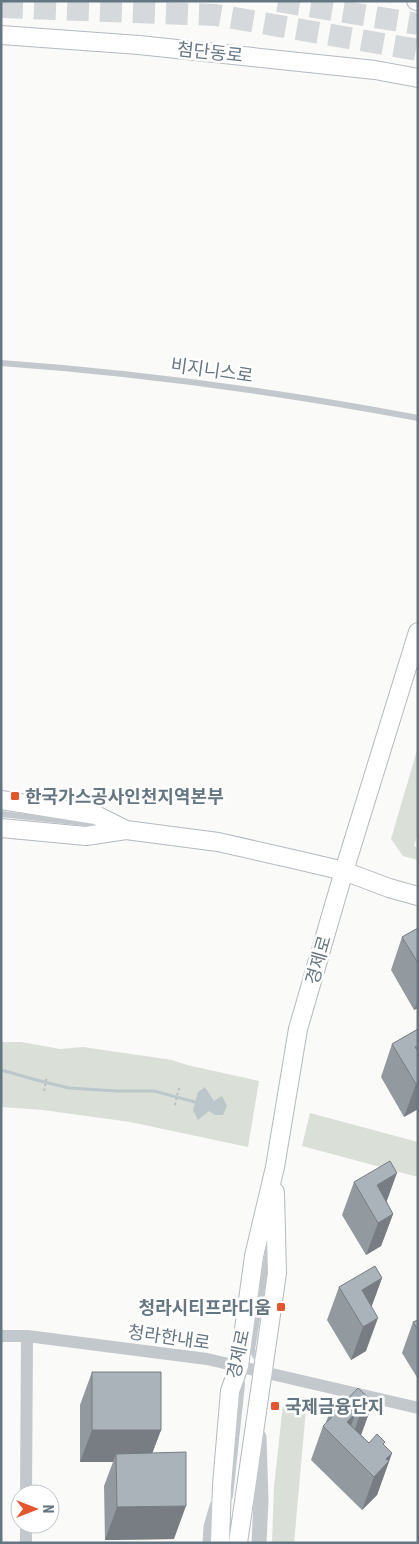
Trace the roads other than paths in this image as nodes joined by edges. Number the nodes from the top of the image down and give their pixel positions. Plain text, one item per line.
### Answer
1 (1, 35) edge
2 (418, 78) edge
3 (1, 363) edge
4 (418, 418) edge
5 (418, 632) edge
6 (1, 800) edge
7 (1, 814) edge
8 (1, 828) edge
9 (126, 830) junction
10 (344, 871) junction
11 (418, 896) edge
12 (274, 1167) junction
13 (1, 1336) edge
14 (27, 1336) junction
15 (239, 1366) junction
16 (264, 1372) junction
17 (418, 1408) edge
18 (258, 1409) junction
19 (26, 1484) edge
20 (222, 1485) junction
21 (210, 1543) edge
22 (220, 1543) edge
23 (225, 1543) edge
24 (238, 1543) edge
25 (260, 1543) edge

1 - 2 main road, 첨단동로
3 - 4 lane, 비지니스로
5 - 10 main road, 경제로
6 - 9 main road
7 - 9 lane
8 - 9 main road
9 - 10 main road
10 - 11 main road
10 - 12 main road, 경제로
12 - 15 main road, 경제로
12 - 16 main road, 경제로
13 - 14 street, 청라한내로
14 - 15 street, 청라한내로
14 - 19 street
15 - 16 street, 청라한내로
15 - 20 main road, 경제로
15 - 23 lane
16 - 17 street, 청라한내로
16 - 18 main road, 경제로
18 - 24 main road, 경제로
18 - 25 street
20 - 21 street
20 - 22 main road, 경제로

